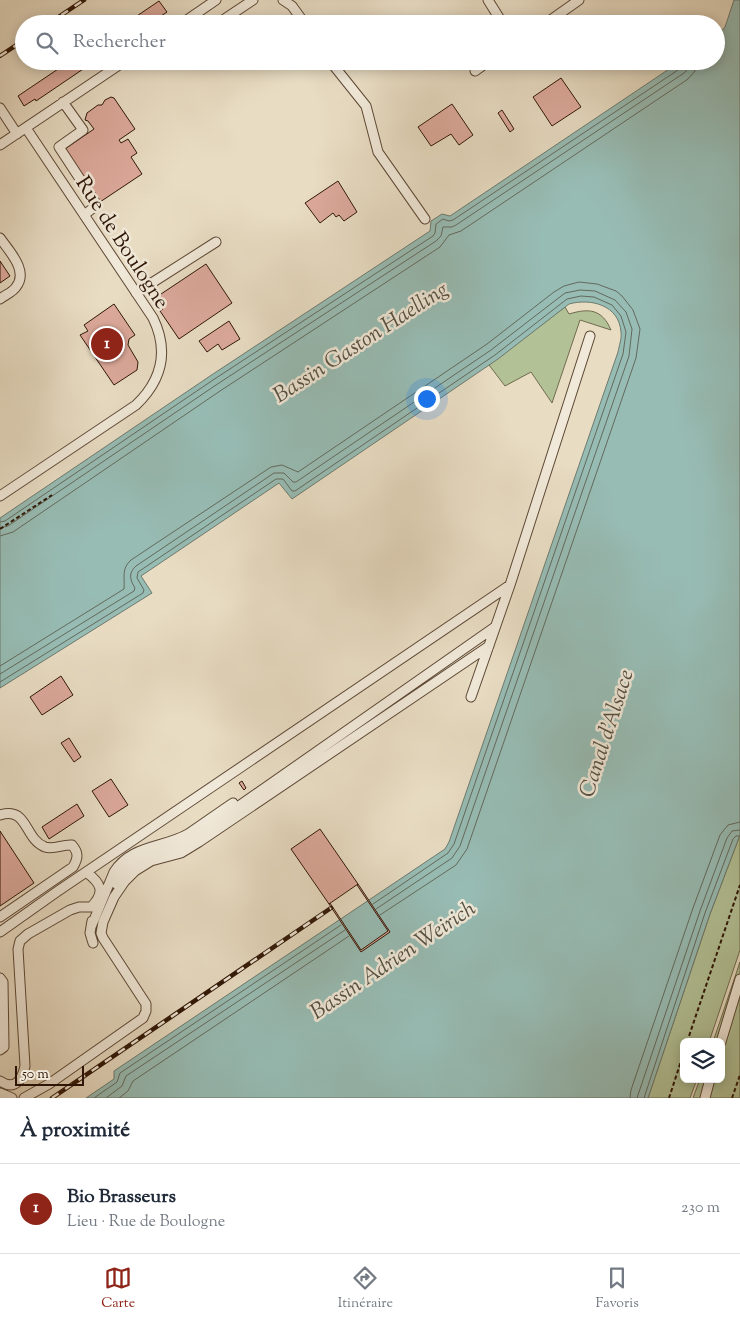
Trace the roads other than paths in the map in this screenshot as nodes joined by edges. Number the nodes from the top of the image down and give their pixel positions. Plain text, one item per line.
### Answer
1 (216, 0) edge
2 (253, 0) edge
3 (283, 0) edge
4 (488, 0) edge
5 (580, 0) edge
6 (291, 3) edge
7 (194, 15) edge
8 (230, 15) edge
9 (298, 15) edge
10 (497, 15) edge
11 (558, 15) edge
12 (111, 70) edge
13 (337, 70) edge
14 (63, 102) junction
15 (0, 108) edge
16 (26, 128) junction
17 (17, 134) junction
18 (0, 145) edge
19 (84, 215) junction
20 (425, 218) dead end
21 (0, 238) edge
22 (216, 242) dead end
23 (136, 293) junction
24 (0, 299) edge
25 (590, 336) dead end
26 (0, 496) edge
27 (510, 585) junction
28 (496, 627) junction
29 (489, 646) junction
30 (471, 698) dead end
31 (283, 776) junction
32 (0, 815) edge
33 (86, 872) junction
34 (96, 903) junction
35 (0, 917) edge
36 (103, 922) junction
37 (91, 927) junction
38 (0, 932) edge
39 (93, 943) dead end
40 (0, 978) edge
41 (740, 979) edge
42 (1, 995) edge
43 (722, 1038) edge
44 (0, 1050) edge
45 (0, 1081) edge
46 (709, 1083) edge
47 (0, 1093) edge
48 (12, 1098) edge
49 (24, 1098) edge
50 (705, 1098) edge

1 - 7 street
2 - 8 street
3 - 6 street
4 - 10 street
5 - 11 street
6 - 9 street
12 - 14 street
13 - 20 street
14 - 16 street
14 - 19 street
15 - 17 street
16 - 17 street
16 - 19 street, Rue de Boulogne
17 - 18 street
19 - 23 street, Rue de Boulogne
21 - 24 street
22 - 23 street
23 - 26 street, Rue de Boulogne
25 - 27 street
27 - 28 street
27 - 33 street
28 - 29 street
28 - 31 street
29 - 30 street
29 - 36 street
31 - 36 street
31 - 37 street
32 - 35 street
33 - 34 street
33 - 38 street
34 - 37 street
34 - 45 street
36 - 49 street
37 - 39 street
40 - 42 street
41 - 43 street
42 - 44 street
46 - 50 street
47 - 48 street

